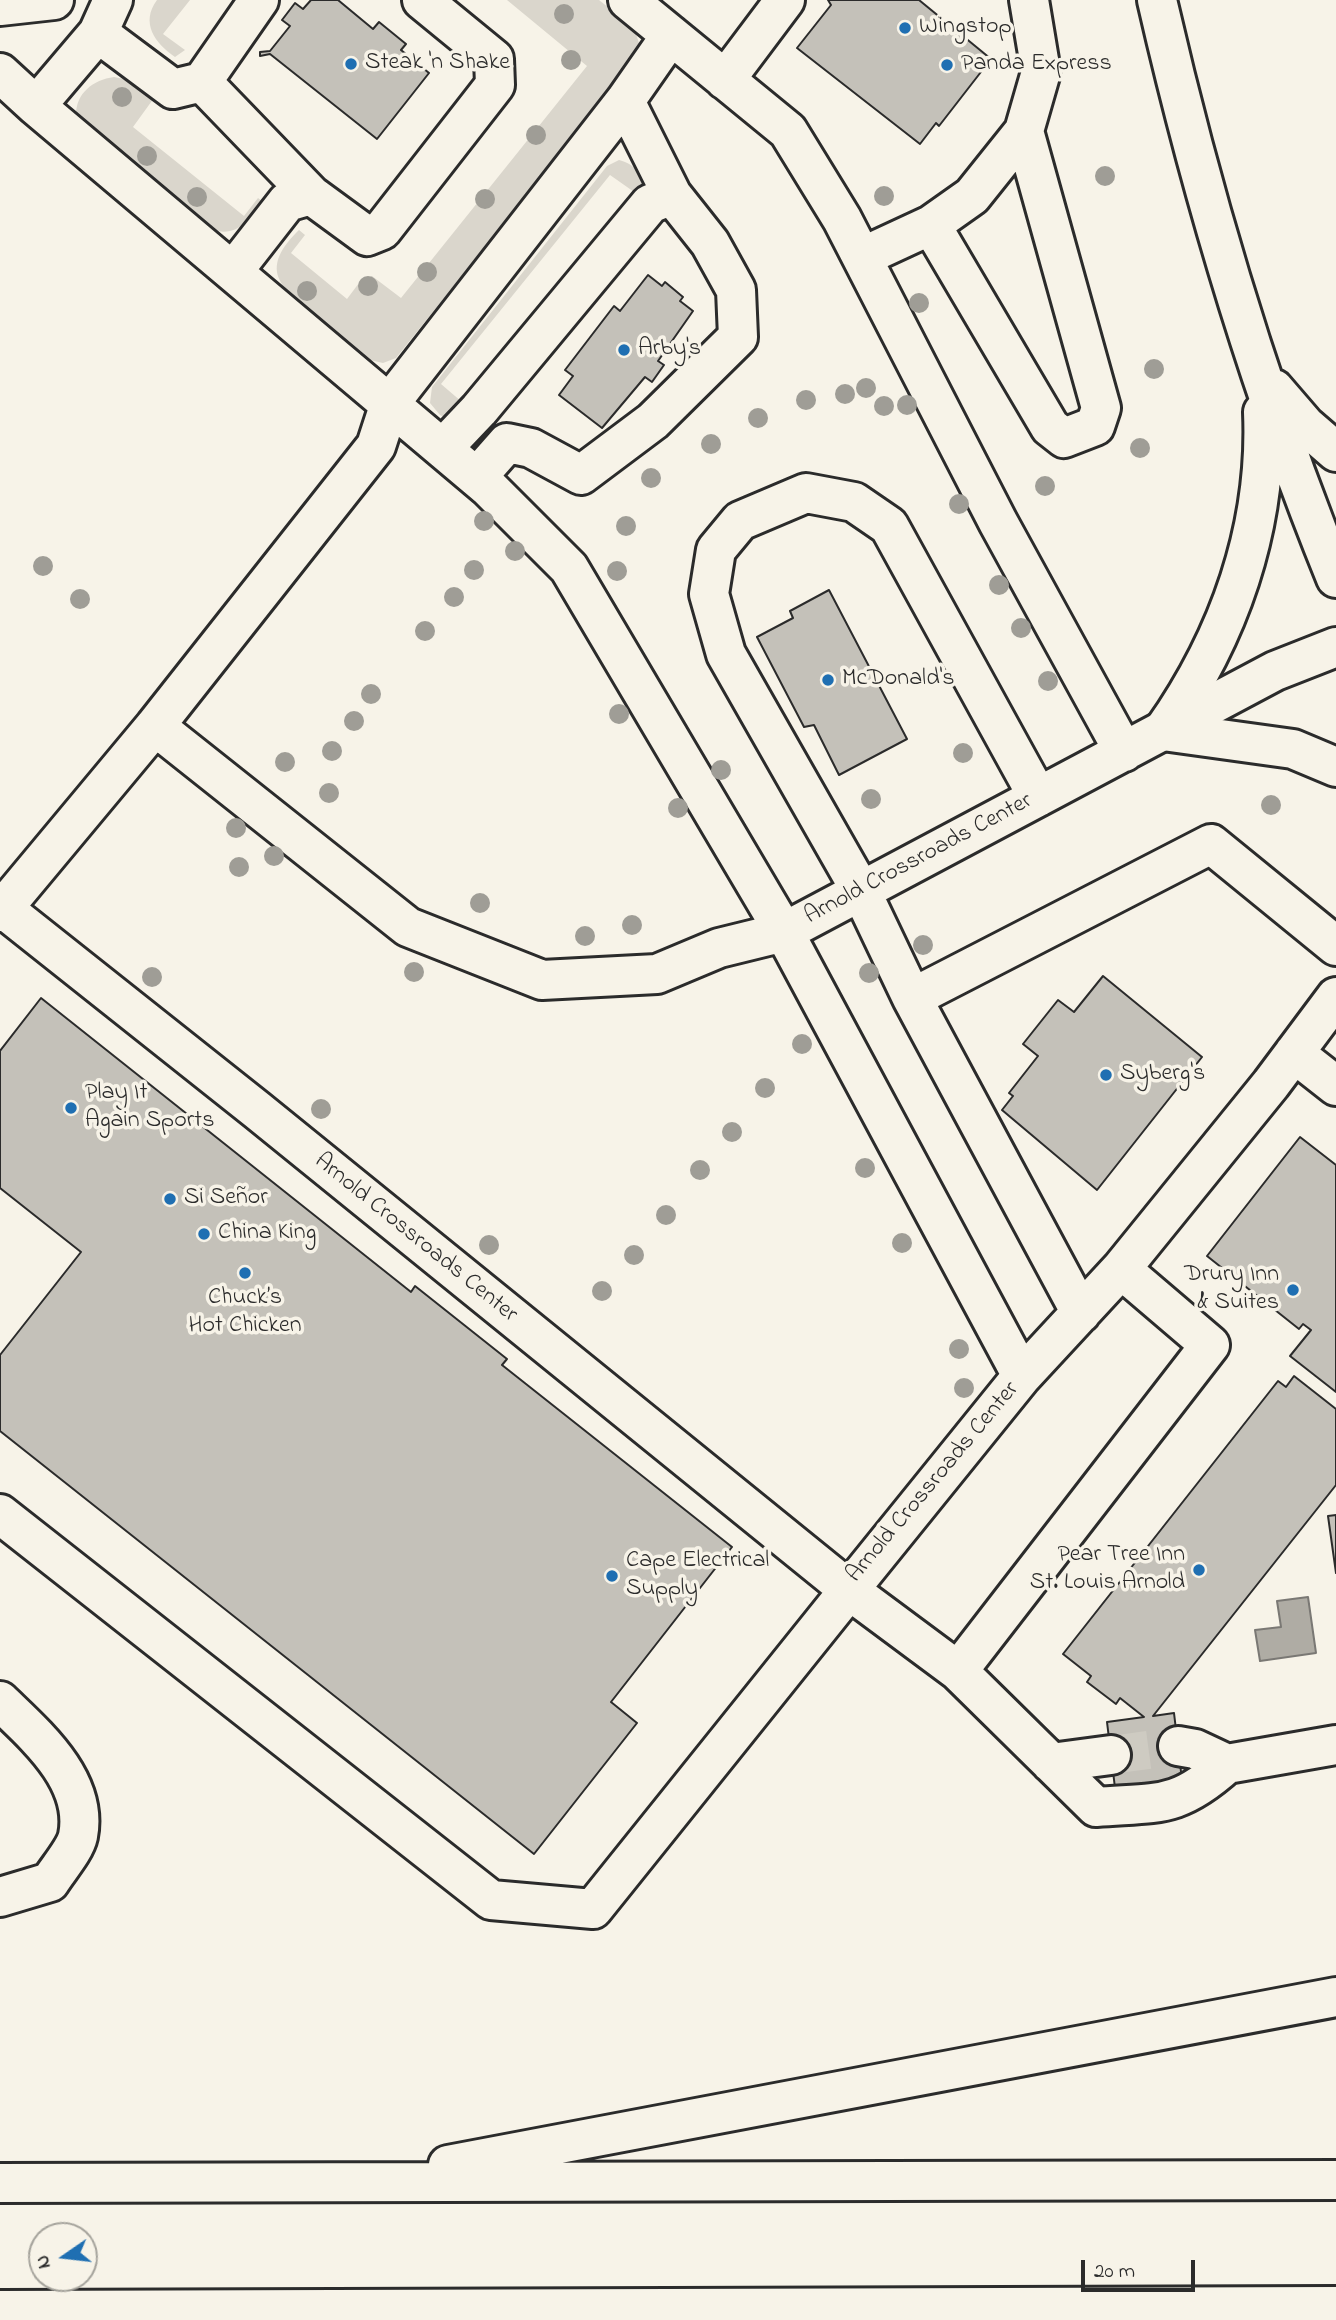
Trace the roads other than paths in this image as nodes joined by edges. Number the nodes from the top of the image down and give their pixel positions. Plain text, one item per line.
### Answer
1 (54, 0) edge
2 (259, 0) edge
3 (422, 0) edge
4 (628, 0) edge
5 (785, 0) edge
6 (1157, 0) edge
7 (1026, 4) edge
8 (0, 6) edge
9 (105, 17) edge
10 (671, 35) junction
11 (0, 73) edge
12 (725, 79) junction
13 (202, 82) junction
14 (625, 102) junction
15 (36, 106) junction
16 (1024, 131) junction
17 (311, 195) junction
18 (672, 195) junction
19 (931, 225) junction
20 (862, 257) junction
21 (234, 270) junction
22 (1262, 373) junction
23 (390, 403) junction
24 (443, 448) junction
25 (1336, 452) edge
26 (477, 477) junction
27 (1336, 578) edge
28 (1336, 647) edge
29 (155, 726) junction
30 (1163, 731) junction
31 (1124, 752) junction
32 (1336, 767) edge
33 (1038, 797) junction
34 (861, 891) junction
35 (1, 909) edge
36 (784, 932) junction
37 (1336, 946) edge
38 (1336, 997) edge
39 (912, 998) junction
40 (1294, 1053) junction
41 (1336, 1087) edge
42 (1121, 1269) junction
43 (1081, 1313) junction
44 (1023, 1376) junction
45 (0, 1514) edge
46 (849, 1590) junction
47 (958, 1671) junction
48 (0, 1701) edge
49 (1336, 1745) edge
50 (1178, 1746) tunnel mouth
51 (1111, 1755) tunnel mouth
52 (1051, 1763) junction
53 (1227, 1763) junction
54 (0, 1897) edge
55 (1336, 1997) edge
56 (1336, 2180) edge
57 (0, 2183) edge
58 (353, 2183) junction
59 (1336, 2306) edge
60 (719, 2308) junction
61 (0, 2310) edge
62 (814, 2320) edge

1 - 8 main road
2 - 13 main road
3 - 17 main road
4 - 10 main road
5 - 12 main road
6 - 22 main road
7 - 16 main road
9 - 13 main road
9 - 15 main road
10 - 12 main road
10 - 14 main road
11 - 15 main road
12 - 20 main road
13 - 17 main road
14 - 18 main road
14 - 23 main road
15 - 21 main road
16 - 19 main road
16 - 19 main road
17 - 21 main road
18 - 24 main road
18 - 26 main road
19 - 20 main road
20 - 31 main road
21 - 23 main road
22 - 25 main road
22 - 27 main road
22 - 30 main road
23 - 24 main road
23 - 29 main road
24 - 26 main road
26 - 36 main road
28 - 30 main road, Arnold Crossroads Center
29 - 35 main road
29 - 36 main road
30 - 31 main road, Arnold Crossroads Center
30 - 32 main road
31 - 33 main road, Arnold Crossroads Center
33 - 34 main road, Arnold Crossroads Center
33 - 34 main road
34 - 36 main road, Arnold Crossroads Center
34 - 39 main road
35 - 46 main road, Arnold Crossroads Center
36 - 44 main road, Arnold Crossroads Center
37 - 39 main road
38 - 40 main road
39 - 43 main road
40 - 41 main road
40 - 42 main road
42 - 43 main road
42 - 47 main road
43 - 44 main road
44 - 46 main road, Arnold Crossroads Center
45 - 46 main road
46 - 47 main road
47 - 52 main road
48 - 54 main road
49 - 53 main road
50 - 53 main road
51 - 52 main road
52 - 53 main road
55 - 58 main road
56 - 58 main road
57 - 58 main road
59 - 60 main road
60 - 61 main road
60 - 62 main road

